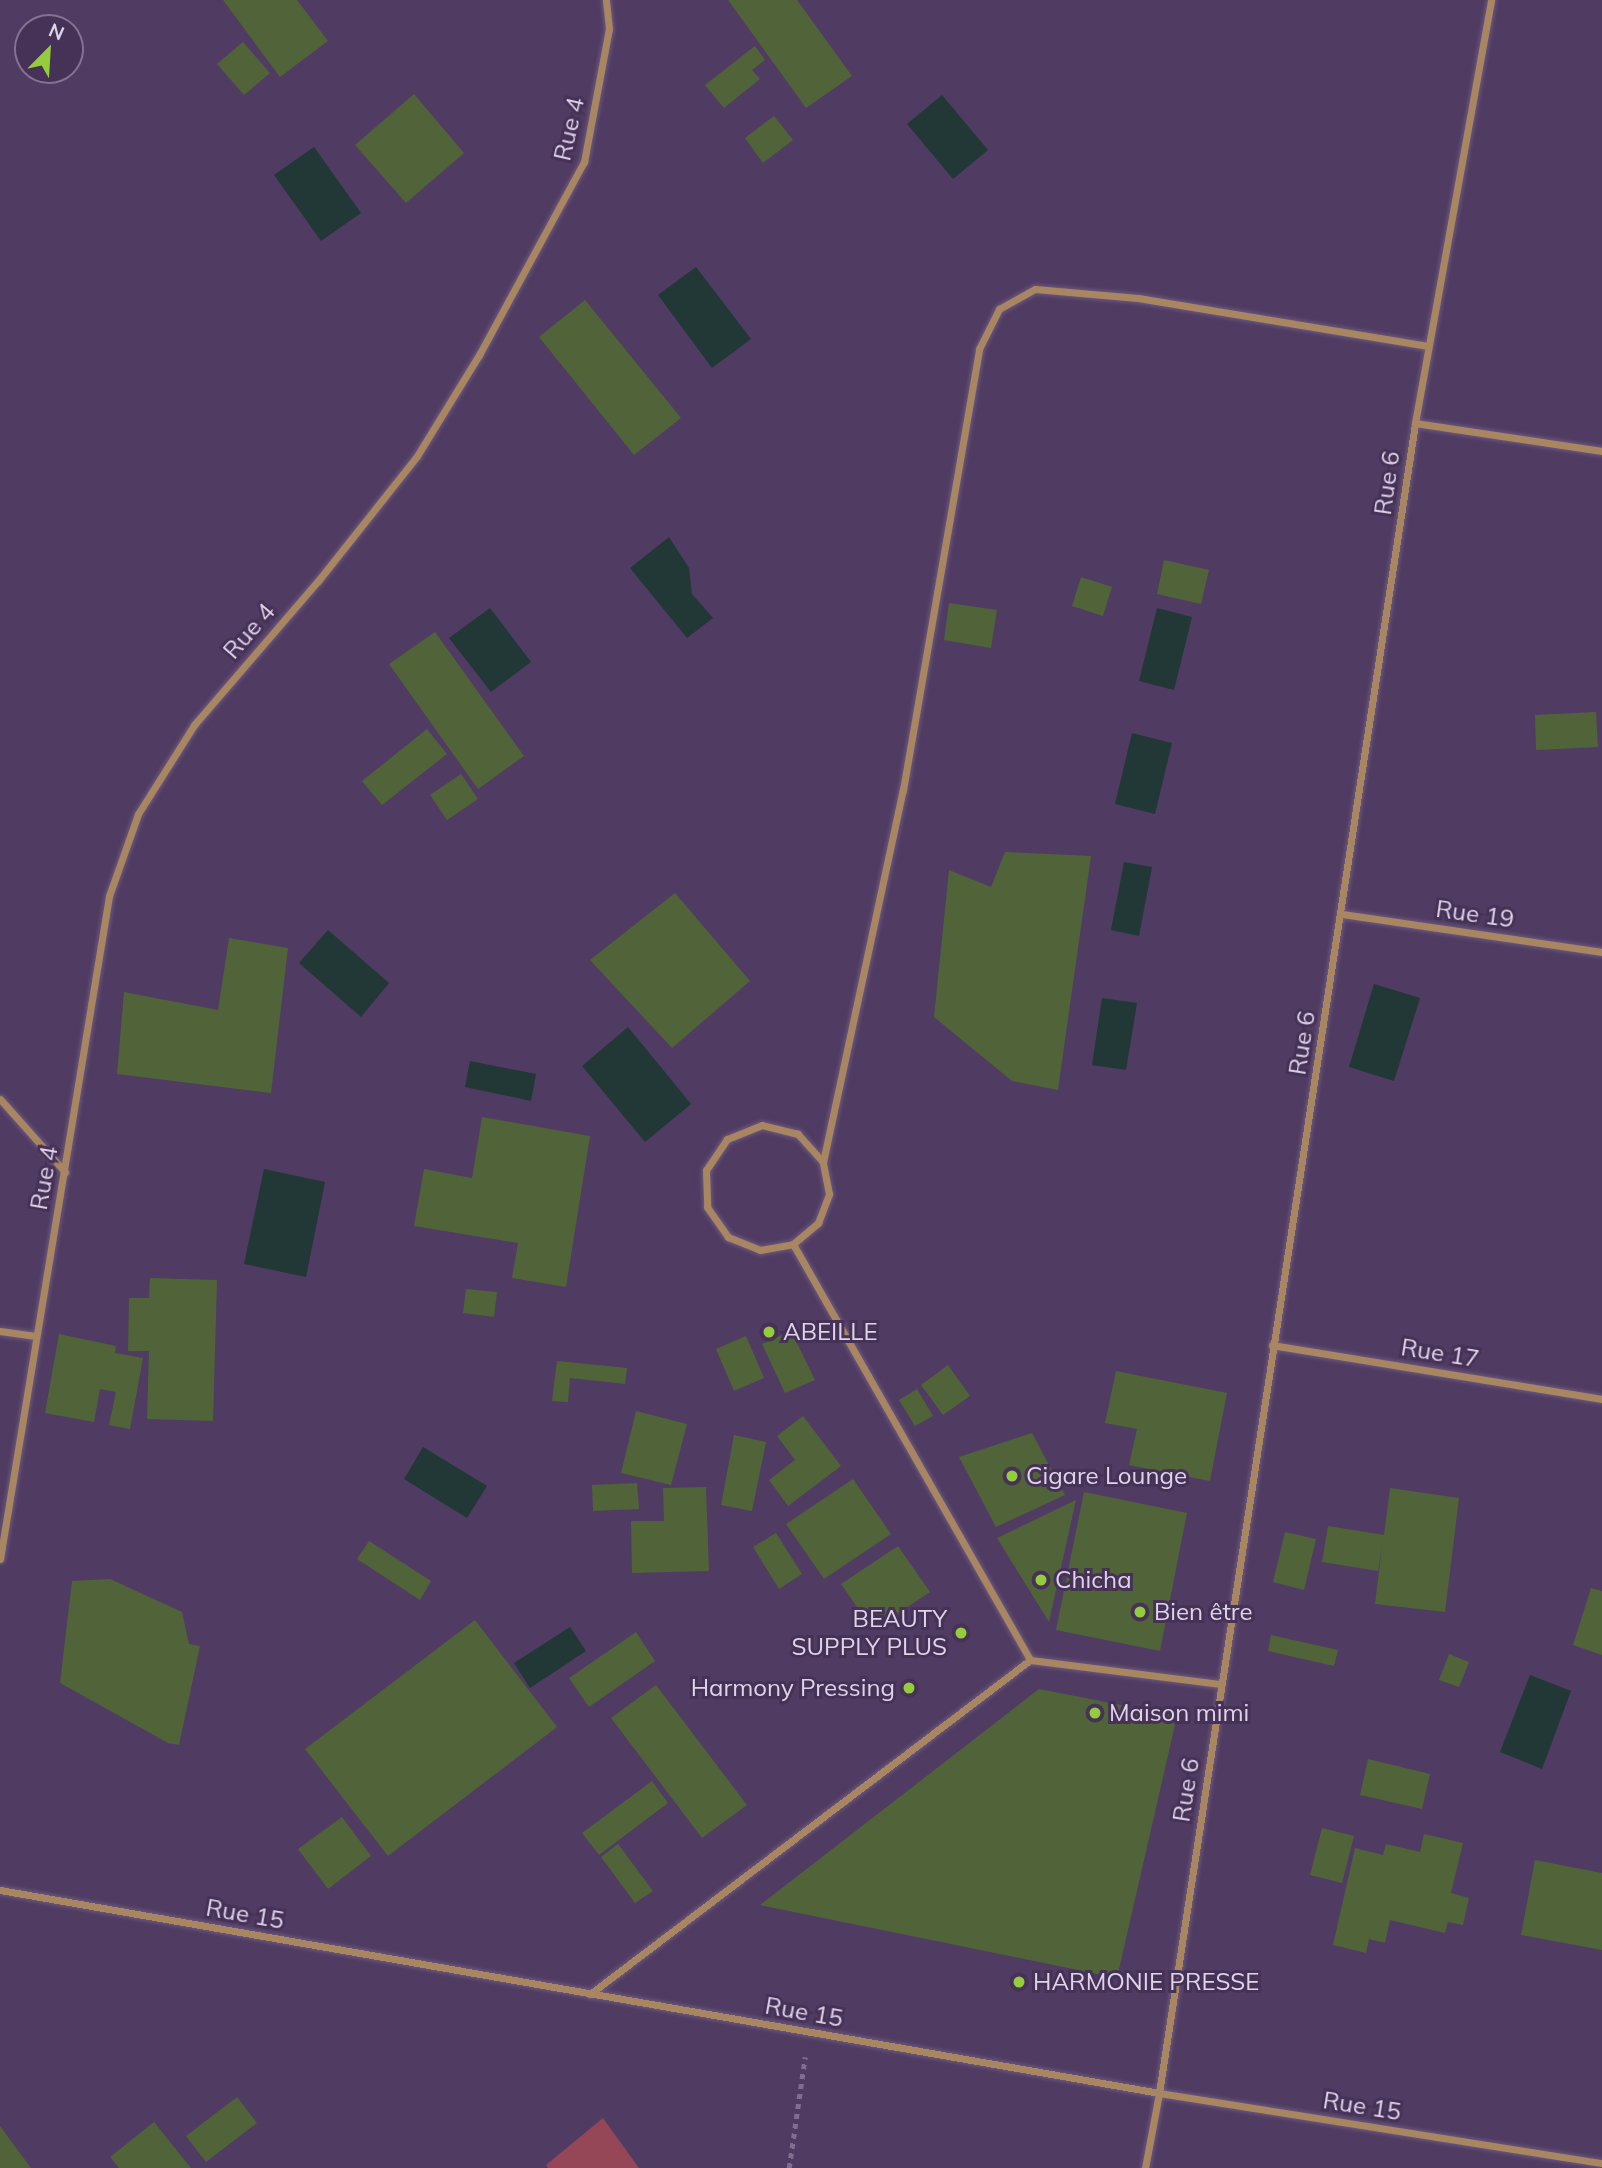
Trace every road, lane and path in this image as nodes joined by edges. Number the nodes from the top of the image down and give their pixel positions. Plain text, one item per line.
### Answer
1 (606, 0) edge
2 (1491, 0) edge
3 (1428, 346) junction
4 (1415, 423) junction
5 (1602, 451) edge
6 (1342, 914) junction
7 (1602, 952) edge
8 (0, 1099) edge
9 (823, 1162) junction
10 (65, 1172) junction
11 (793, 1244) junction
12 (0, 1331) edge
13 (36, 1336) junction
14 (1272, 1345) junction
15 (1602, 1399) edge
16 (0, 1559) edge
17 (1030, 1660) junction
18 (1221, 1684) junction
19 (0, 1890) edge
20 (590, 1994) junction
21 (809, 2032) junction
22 (1160, 2094) junction
23 (1602, 2163) edge
24 (789, 2168) edge
25 (1145, 2168) edge

1 - 10 street, Rue 4
2 - 3 street, Rue 6
3 - 4 street, Rue 6
3 - 9 street
4 - 5 street
4 - 6 street, Rue 6
6 - 7 street, Rue 19
6 - 14 street, Rue 6
8 - 10 street
9 - 11 street
9 - 11 street
10 - 13 street, Rue 4
11 - 17 street
12 - 13 street
13 - 16 street, Rue 4
14 - 15 street, Rue 17
14 - 18 street, Rue 6
17 - 18 street
17 - 20 street
18 - 22 street, Rue 6
19 - 20 street, Rue 15
20 - 21 street, Rue 15
21 - 22 street, Rue 15
21 - 24 path
22 - 23 street, Rue 15
22 - 25 street, Rue 6

